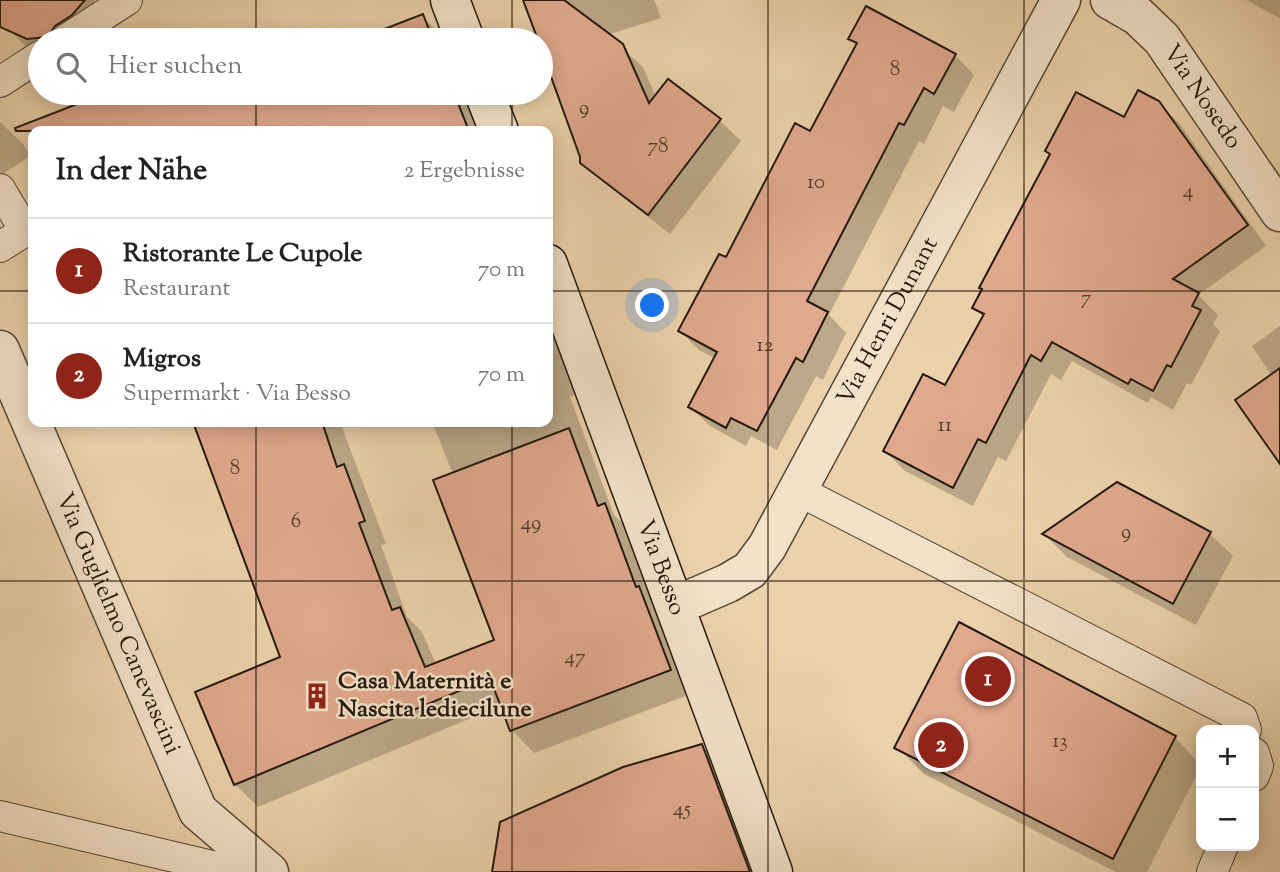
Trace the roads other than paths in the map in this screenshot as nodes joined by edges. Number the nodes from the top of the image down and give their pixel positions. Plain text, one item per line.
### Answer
1 (127, 0) edge
2 (450, 0) edge
3 (1061, 0) edge
4 (1110, 0) edge
5 (84, 28) edge
6 (460, 28) edge
7 (28, 64) edge
8 (0, 82) edge
9 (489, 105) edge
10 (497, 126) edge
11 (0, 189) edge
12 (1280, 212) edge
13 (0, 247) edge
14 (553, 277) edge
15 (0, 350) edge
16 (28, 415) edge
17 (33, 427) edge
18 (797, 490) junction
19 (675, 606) junction
20 (1244, 725) edge
21 (0, 816) edge
22 (1221, 851) edge
23 (238, 872) edge
24 (269, 872) edge
25 (773, 872) edge
26 (1212, 872) edge

1 - 5 lane
2 - 6 street
3 - 18 street, Via Henri Dunant
4 - 12 street, Via Nosedo
7 - 8 lane
9 - 10 street
11 - 13 lane
14 - 19 street, Via Besso
15 - 16 street, Via Guglielmo Canevascini
17 - 24 street, Via Guglielmo Canevascini
18 - 19 street, Via Henri Dunant
18 - 20 lane
19 - 25 street, Via Besso
21 - 23 lane
22 - 26 lane

